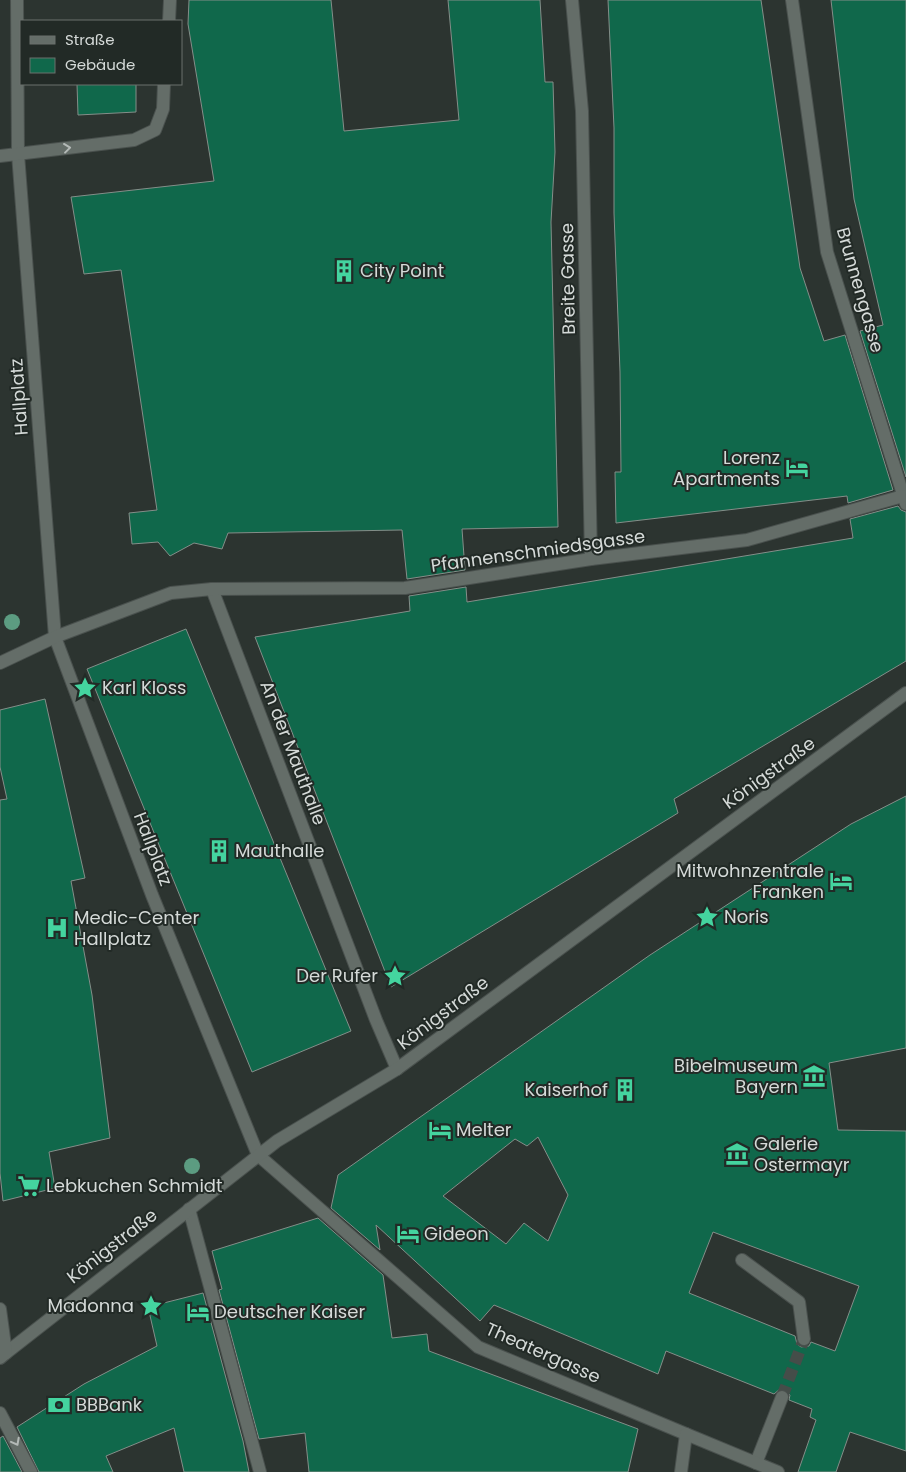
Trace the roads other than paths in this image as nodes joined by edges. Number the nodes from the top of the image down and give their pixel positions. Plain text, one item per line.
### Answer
1 (17, 0) edge
2 (170, 0) edge
3 (572, 0) edge
4 (792, 0) edge
5 (169, 20) edge
6 (164, 85) edge
7 (18, 154) junction
8 (0, 156) edge
9 (904, 500) edge
10 (591, 558) junction
11 (212, 590) junction
12 (54, 637) junction
13 (0, 663) edge
14 (906, 693) edge
15 (397, 1069) junction
16 (258, 1155) junction
17 (189, 1209) junction
18 (742, 1260) dead end
19 (0, 1309) edge
20 (804, 1339) tunnel mouth
21 (3, 1355) edge
22 (782, 1397) tunnel mouth
23 (0, 1413) edge
24 (686, 1434) junction
25 (756, 1463) junction
26 (31, 1472) edge
27 (260, 1472) edge
28 (681, 1472) edge
29 (778, 1472) edge

1 - 7 street, Hallplatz
2 - 5 street
3 - 10 street, Breite Gasse
4 - 9 street, Brunnengasse
7 -> 6 street
7 - 8 street
7 - 12 street, Hallplatz
9 - 10 street, Pfannenschmiedsgasse
10 - 11 street, Pfannenschmiedsgasse
11 - 12 street, Pfannenschmiedsgasse
11 - 15 street, An der Mauthalle
12 - 13 street
12 - 16 street, Hallplatz
14 - 15 street, Königstraße
15 - 16 street, Königstraße
16 - 17 street, Königstraße
16 - 24 street, Theatergasse
17 - 21 street, Königstraße
17 - 27 street
18 - 20 street
19 - 21 street
22 - 25 street
23 -> 26 street
24 - 25 street, Theatergasse
24 - 28 street
25 - 29 street, Theatergasse

